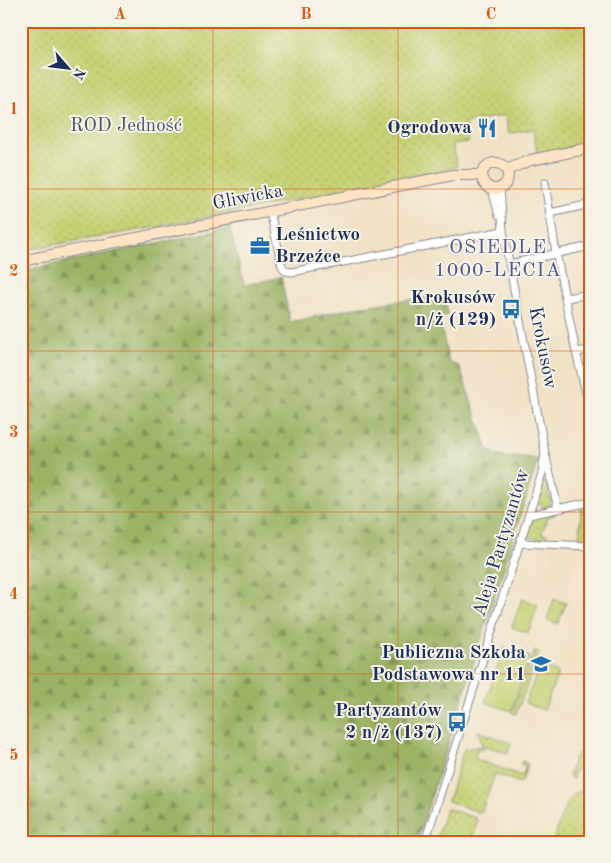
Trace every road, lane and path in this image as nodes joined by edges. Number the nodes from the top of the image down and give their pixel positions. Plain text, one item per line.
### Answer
1 (590, 148) edge
2 (506, 170) junction
3 (482, 175) junction
4 (545, 183) dead end
5 (496, 189) junction
6 (590, 207) edge
7 (270, 211) junction
8 (550, 213) junction
9 (502, 231) junction
10 (590, 246) edge
11 (556, 253) junction
12 (21, 261) edge
13 (510, 264) junction
14 (590, 294) edge
15 (566, 298) junction
16 (590, 350) edge
17 (576, 352) junction
18 (590, 407) edge
19 (545, 453) junction
20 (590, 502) edge
21 (558, 508) junction
22 (529, 515) junction
23 (520, 543) junction
24 (590, 546) edge
25 (425, 842) edge

1 - 2 main road
2 - 3 main road
2 - 5 main road
3 - 5 main road
3 - 7 main road, Gliwicka
4 - 8 street
5 - 9 street, Krokusów
6 - 8 street
7 - 9 street
7 - 12 main road, Gliwicka
8 - 11 street
9 - 13 street, Krokusów
10 - 11 street
11 - 13 street
11 - 15 street
13 - 19 street, Krokusów
14 - 15 street
15 - 17 street
16 - 17 street
17 - 18 street
19 - 21 street, Krokusów
19 - 22 street, Aleja Partyzantów
20 - 21 street
21 - 22 street
22 - 23 street, Aleja Partyzantów
23 - 24 street
23 - 25 street, Aleja Partyzantów

